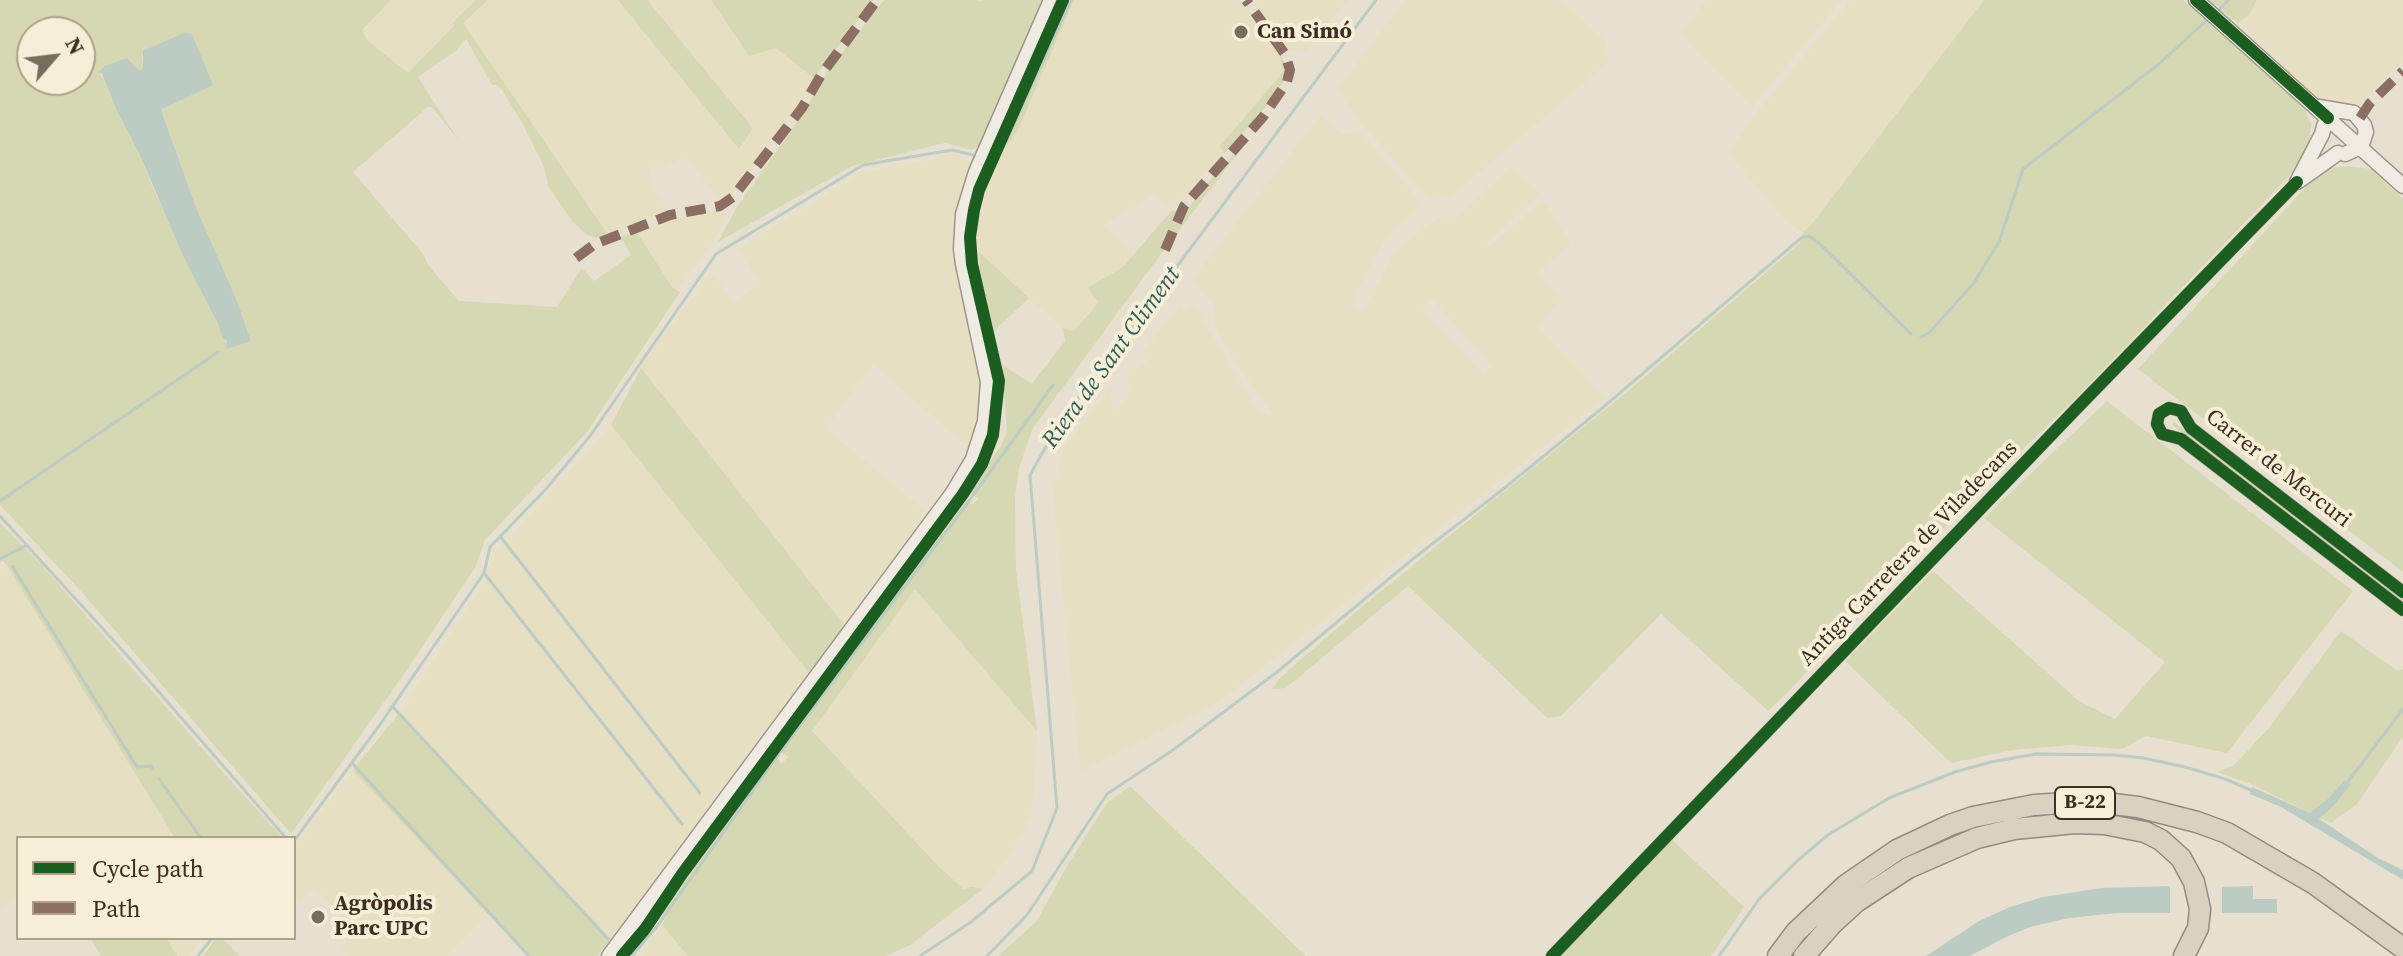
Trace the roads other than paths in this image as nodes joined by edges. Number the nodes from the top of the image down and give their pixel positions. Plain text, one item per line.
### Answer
1 (1051, 0) edge
2 (2196, 0) edge
3 (2334, 115) junction
4 (2322, 134) junction
5 (2361, 147) junction
6 (2342, 154) junction
7 (2375, 160) junction
8 (2297, 182) junction
9 (2403, 186) edge
10 (2403, 592) edge
11 (2403, 610) edge
12 (2403, 948) edge
13 (609, 956) edge
14 (1552, 956) edge
15 (1778, 956) edge
16 (1804, 956) edge
17 (2184, 956) edge

1 - 13 main road
2 - 3 main road
3 - 4 main road
3 - 5 main road
3 - 5 main road
4 - 6 main road
4 - 8 main road
5 - 6 main road
5 - 7 main road
6 - 7 main road
6 - 8 main road
7 - 9 main road
8 - 14 street, Antiga Carretera de Viladecans
10 - 11 street, Carrer de Mercuri
12 - 15 highway, B-22
16 - 17 highway

